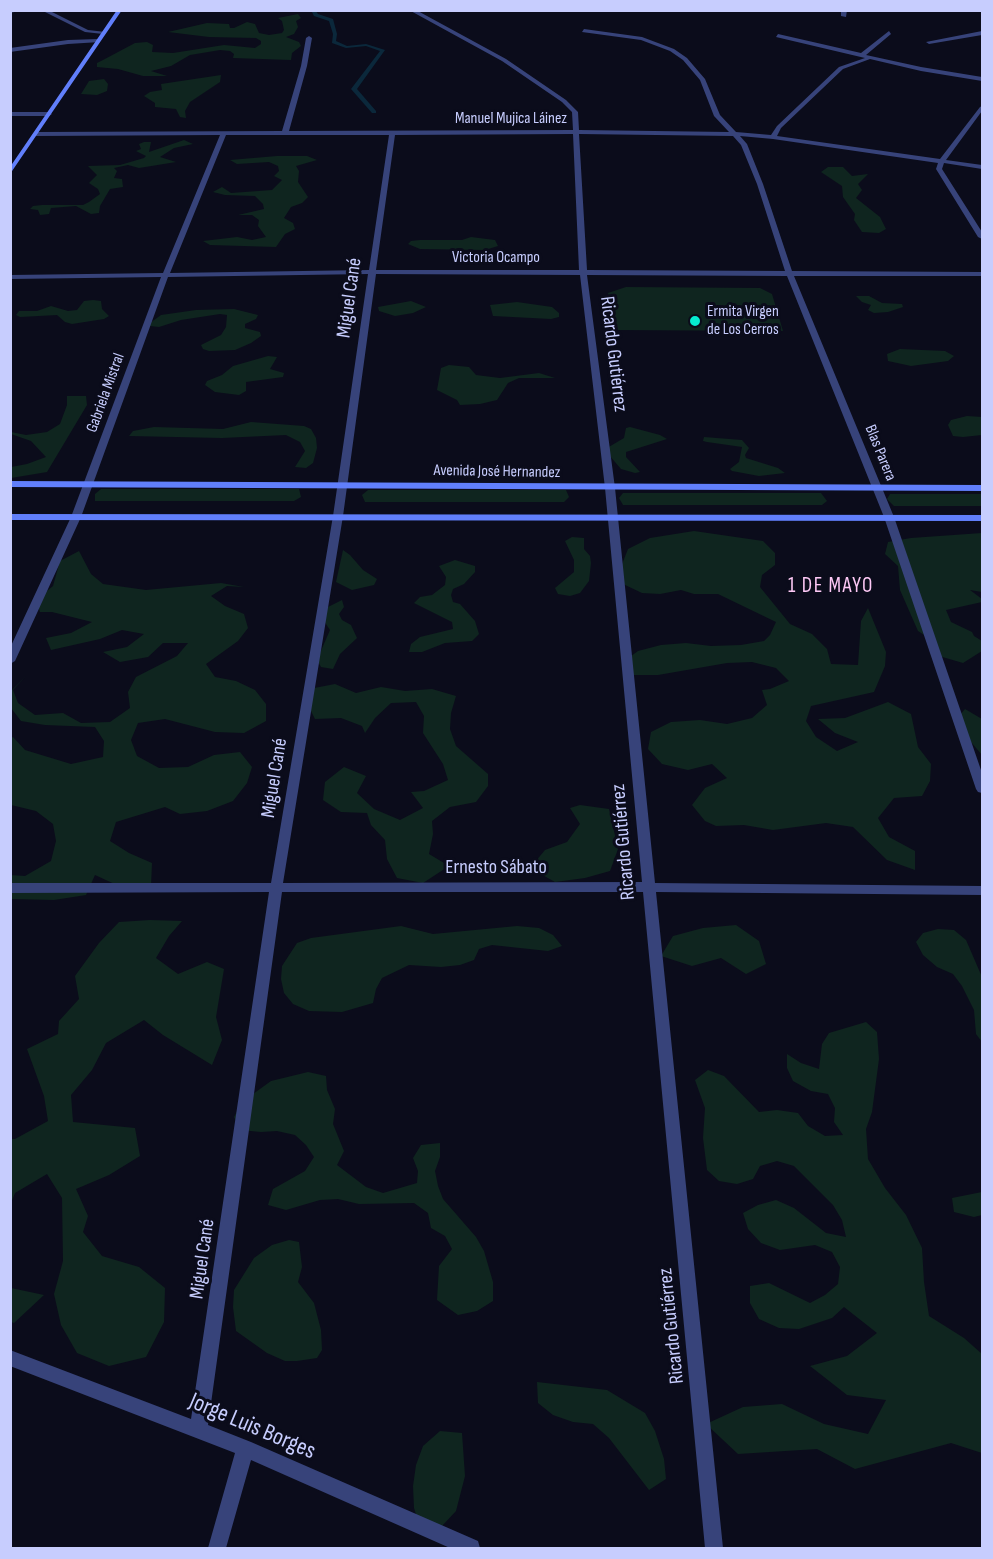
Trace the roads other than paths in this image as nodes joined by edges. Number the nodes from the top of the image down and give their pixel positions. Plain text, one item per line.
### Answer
1 (21, 10) edge
2 (43, 10) edge
3 (120, 10) edge
4 (411, 10) edge
5 (10, 12) edge
6 (584, 31) dead end
7 (103, 32) junction
8 (889, 33) dead end
9 (982, 33) edge
10 (778, 36) dead end
11 (309, 38) dead end
12 (98, 40) junction
13 (929, 42) dead end
14 (10, 50) edge
15 (861, 56) junction
16 (870, 58) junction
17 (982, 79) edge
18 (982, 108) edge
19 (10, 114) edge
20 (49, 114) junction
21 (578, 132) junction
22 (224, 133) junction
23 (285, 133) junction
24 (392, 133) junction
25 (735, 134) junction
26 (36, 135) junction
27 (773, 137) junction
28 (941, 162) junction
29 (982, 167) edge
30 (10, 172) edge
31 (982, 237) edge
32 (374, 272) junction
33 (583, 272) junction
34 (789, 272) junction
35 (982, 274) edge
36 (165, 276) junction
37 (10, 277) edge
38 (10, 484) edge
39 (89, 485) junction
40 (342, 485) junction
41 (878, 487) junction
42 (610, 488) junction
43 (982, 488) edge
44 (338, 516) junction
45 (10, 517) edge
46 (76, 518) junction
47 (889, 518) junction
48 (982, 518) edge
49 (612, 519) junction
50 (10, 661) edge
51 (982, 789) edge
52 (647, 887) junction
53 (10, 888) edge
54 (276, 889) junction
55 (982, 890) edge
56 (10, 1358) edge
57 (198, 1430) junction
58 (244, 1448) junction
59 (217, 1548) edge
60 (471, 1548) edge
61 (714, 1548) edge

1 - 5 street
2 - 7 street
3 - 7 street
4 - 21 street, Ricardo Gutiérrez
6 - 25 street, Blas Parera
7 - 12 street
8 - 15 street
9 - 13 street
10 - 15 street
11 - 23 street
12 - 14 street
12 - 20 street
15 - 16 street
16 - 17 street
16 - 27 street
18 - 28 street
19 - 20 street
20 - 26 street
21 - 24 street, Manuel Mujica Láinez
21 - 25 street, Manuel Mujica Láinez
21 - 33 street, Ricardo Gutiérrez
22 - 23 street, Manuel Mujica Láinez
22 - 26 street, Manuel Mujica Láinez
22 - 36 street, Gabriela Mistral
23 - 24 street, Manuel Mujica Láinez
24 - 32 street, Miguel Cané
25 - 27 street, Manuel Mujica Láinez
25 - 34 street, Blas Parera
26 - 30 street
27 - 28 street, Manuel Mujica Láinez
28 - 29 street, Manuel Mujica Láinez
28 - 31 street
32 - 33 street, Victoria Ocampo
32 - 36 street, Victoria Ocampo
32 - 40 street, Miguel Cané
33 - 34 street, Victoria Ocampo
33 - 42 street, Ricardo Gutiérrez
34 - 35 street, Victoria Ocampo
34 - 41 street, Blas Parera
36 - 37 street, Victoria Ocampo
36 - 39 street, Gabriela Mistral
38 - 39 street, Avenida José Hernandez
39 - 40 street, Avenida José Hernandez
39 - 46 street, Gabriela Mistral
40 - 42 street, Avenida José Hernandez
40 - 44 street, Miguel Cané
41 - 42 street, Avenida José Hernandez
41 - 43 street, Avenida José Hernandez
41 - 47 street, Blas Parera
42 - 49 street, Ricardo Gutiérrez
44 - 46 street
44 - 49 street
44 - 54 street, Miguel Cané
45 - 46 street
46 - 50 street, Gabriela Mistral
47 - 48 street
47 - 49 street
47 - 51 street, Blas Parera
49 - 52 street, Ricardo Gutiérrez
52 - 54 street, Ernesto Sábato
52 - 55 street, Ernesto Sábato
52 - 61 street, Ricardo Gutiérrez
53 - 54 street, Ernesto Sábato
54 - 57 street, Miguel Cané
56 - 57 street, Jorge Luis Borges
57 - 58 street, Jorge Luis Borges
58 - 59 street
58 - 60 street, Jorge Luis Borges

